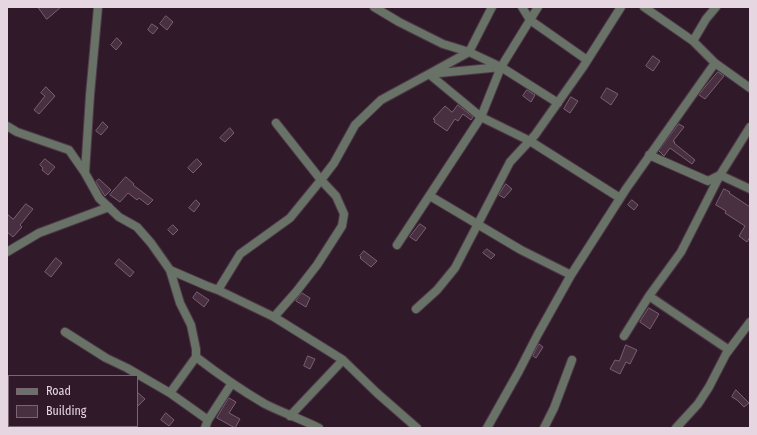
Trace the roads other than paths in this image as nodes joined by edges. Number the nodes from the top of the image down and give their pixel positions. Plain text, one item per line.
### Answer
1 (98, 7) edge
2 (374, 7) edge
3 (492, 7) edge
4 (522, 7) edge
5 (538, 7) edge
6 (622, 7) edge
7 (644, 7) edge
8 (716, 7) edge
9 (530, 20) junction
10 (693, 41) junction
11 (469, 52) junction
12 (587, 60) junction
13 (715, 63) junction
14 (501, 67) junction
15 (429, 74) junction
16 (750, 88) edge
17 (558, 103) junction
18 (481, 117) junction
19 (276, 123) dead end
20 (7, 126) edge
21 (750, 127) edge
22 (530, 141) junction
23 (650, 155) junction
24 (85, 173) junction
25 (720, 175) junction
26 (321, 180) junction
27 (750, 189) edge
28 (430, 196) junction
29 (620, 198) junction
30 (109, 207) junction
31 (478, 224) junction
32 (397, 245) dead end
33 (7, 252) edge
34 (170, 270) junction
35 (571, 276) junction
36 (218, 290) junction
37 (649, 296) junction
38 (416, 309) dead end
39 (274, 317) junction
40 (749, 324) edge
41 (65, 332) dead end
42 (624, 336) dead end
43 (729, 350) junction
44 (196, 357) junction
45 (343, 360) junction
46 (572, 360) dead end
47 (232, 383) junction
48 (170, 393) junction
49 (290, 416) junction
50 (207, 424) edge
51 (319, 428) edge
52 (417, 428) edge
53 (487, 428) edge
54 (544, 428) edge
55 (676, 428) edge

1 - 24 street
2 - 11 street
3 - 11 street
4 - 9 street
5 - 9 street
6 - 12 street
7 - 10 street
8 - 10 street
9 - 12 street
9 - 14 street
10 - 13 street
11 - 14 street
11 - 15 street
12 - 17 street
13 - 16 street
13 - 23 street
14 - 15 street
14 - 17 street
14 - 18 street
15 - 18 street
15 - 26 street
17 - 22 street
18 - 22 street
18 - 28 street
19 - 26 street
20 - 24 street
21 - 25 street
22 - 29 street
22 - 31 street
23 - 25 street
23 - 29 street
24 - 30 street
25 - 27 street
25 - 37 street
26 - 36 street
26 - 39 street
28 - 31 street
28 - 32 street
29 - 35 street
30 - 33 street
30 - 34 street
31 - 35 street
31 - 38 street
34 - 36 street
34 - 44 street
35 - 53 street
36 - 39 street
37 - 42 street
37 - 43 street
39 - 45 street
40 - 43 street
41 - 48 street
43 - 55 street
44 - 47 street
44 - 48 street
45 - 49 street
45 - 52 street
46 - 54 street
47 - 49 street
47 - 50 street
48 - 50 street
49 - 51 street

